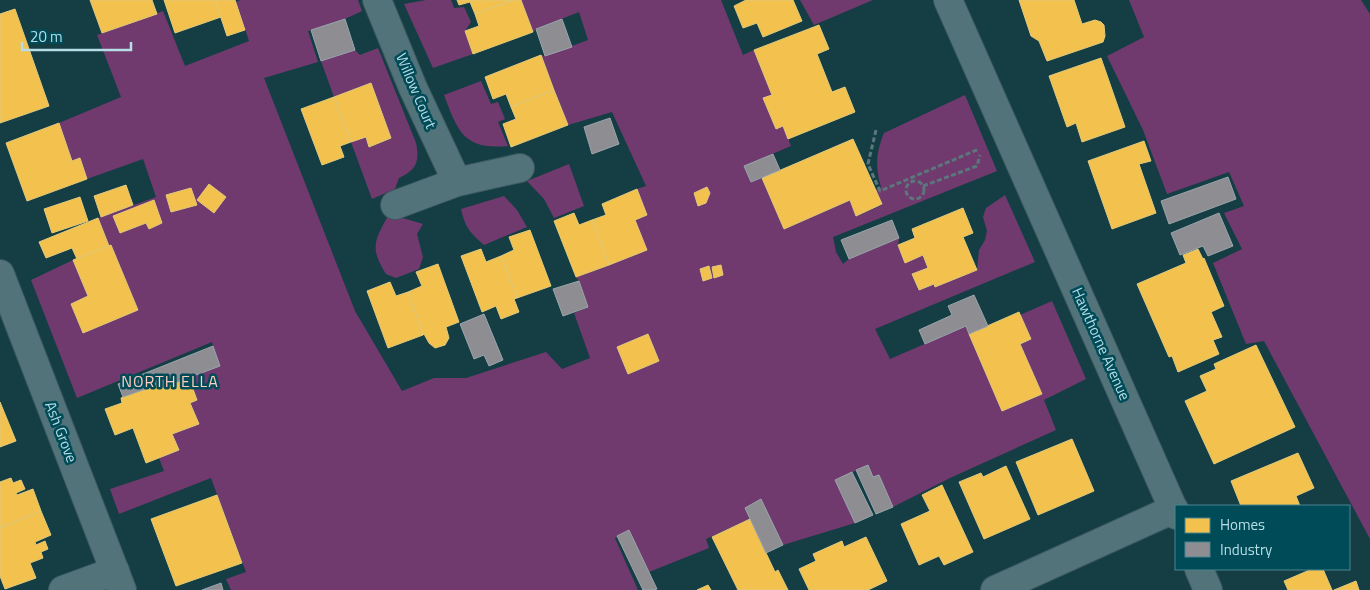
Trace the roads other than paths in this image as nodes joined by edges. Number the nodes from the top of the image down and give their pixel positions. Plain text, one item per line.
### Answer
1 (377, 0) edge
2 (948, 0) edge
3 (520, 168) dead end
4 (457, 182) junction
5 (395, 205) dead end
6 (0, 274) edge
7 (1175, 512) edge
8 (1199, 570) edge
9 (119, 581) edge
10 (63, 590) edge
11 (995, 590) edge
12 (1208, 590) edge

1 - 4 street, Willow Court
2 - 7 street, Hawthorne Avenue
3 - 4 street
4 - 5 street
6 - 9 street, Ash Grove
7 - 11 street, Hawthorne Avenue
8 - 12 street
9 - 10 street

